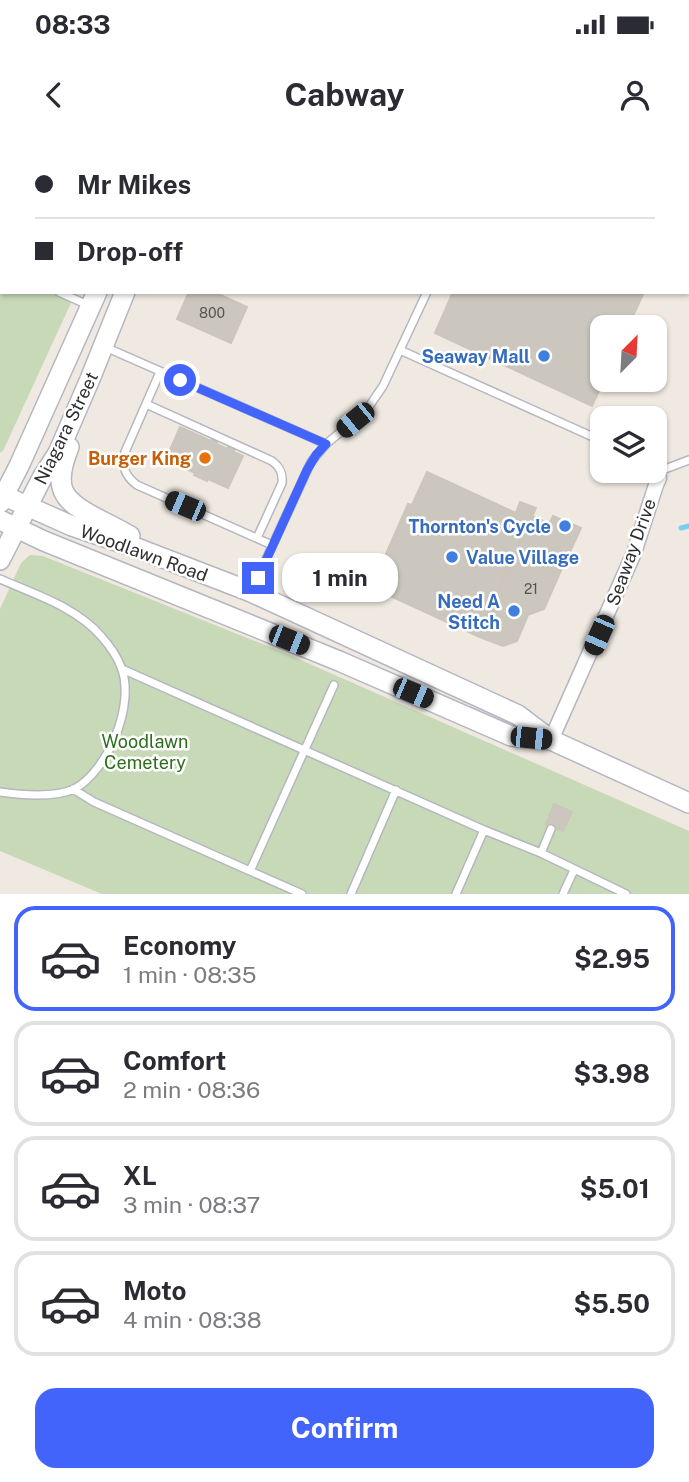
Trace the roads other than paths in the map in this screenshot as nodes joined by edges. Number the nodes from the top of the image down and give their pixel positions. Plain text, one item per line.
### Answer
1 (69, 294) edge
2 (124, 294) edge
3 (426, 294) edge
4 (94, 299) edge
5 (103, 347) junction
6 (400, 350) junction
7 (160, 372) junction
8 (90, 379) junction
9 (146, 404) junction
10 (590, 437) edge
11 (326, 444) junction
12 (689, 460) edge
13 (667, 468) edge
14 (656, 483) edge
15 (1, 498) edge
16 (27, 506) junction
17 (8, 524) edge
18 (257, 538) junction
19 (272, 545) junction
20 (0, 560) edge
21 (198, 573) junction
22 (0, 579) edge
23 (251, 592) junction
24 (122, 669) junction
25 (334, 685) dead end
26 (551, 740) junction
27 (305, 749) junction
28 (73, 789) junction
29 (396, 790) junction
30 (0, 792) edge
31 (689, 803) edge
32 (551, 829) dead end
33 (484, 830) junction
34 (541, 853) junction
35 (574, 870) junction
36 (250, 871) junction
37 (302, 894) edge
38 (351, 894) edge
39 (456, 894) edge
40 (563, 894) edge
41 (626, 894) edge

1 - 4 lane
2 - 5 main road, Niagara Street
3 - 6 lane
4 - 15 main road, Niagara Street
5 - 7 lane
5 - 8 main road, Niagara Street
6 - 10 lane
6 - 11 lane
7 - 9 lane
7 - 11 lane
8 - 16 main road, Niagara Street
8 - 21 main road
9 - 18 lane
9 - 18 lane
11 - 19 lane
12 - 13 lane
14 - 26 street, Seaway Drive
15 - 16 main road, Woodlawn Road
16 - 17 main road, Niagara Street
16 - 21 main road, Woodlawn Road
17 - 20 main road, Niagara Street
17 - 26 main road, Woodlawn Road
18 - 19 lane
19 - 23 lane
21 - 23 main road, Woodlawn Road
22 - 24 lane
23 - 26 main road, Woodlawn Road
24 - 27 lane
24 - 28 lane
25 - 27 lane
26 - 31 main road, Woodlawn Road
27 - 29 lane
27 - 36 lane
28 - 30 lane
28 - 36 lane
29 - 33 lane
29 - 38 lane
32 - 34 lane
33 - 34 lane
33 - 39 lane
34 - 35 lane
35 - 40 lane
35 - 41 lane
36 - 37 lane

